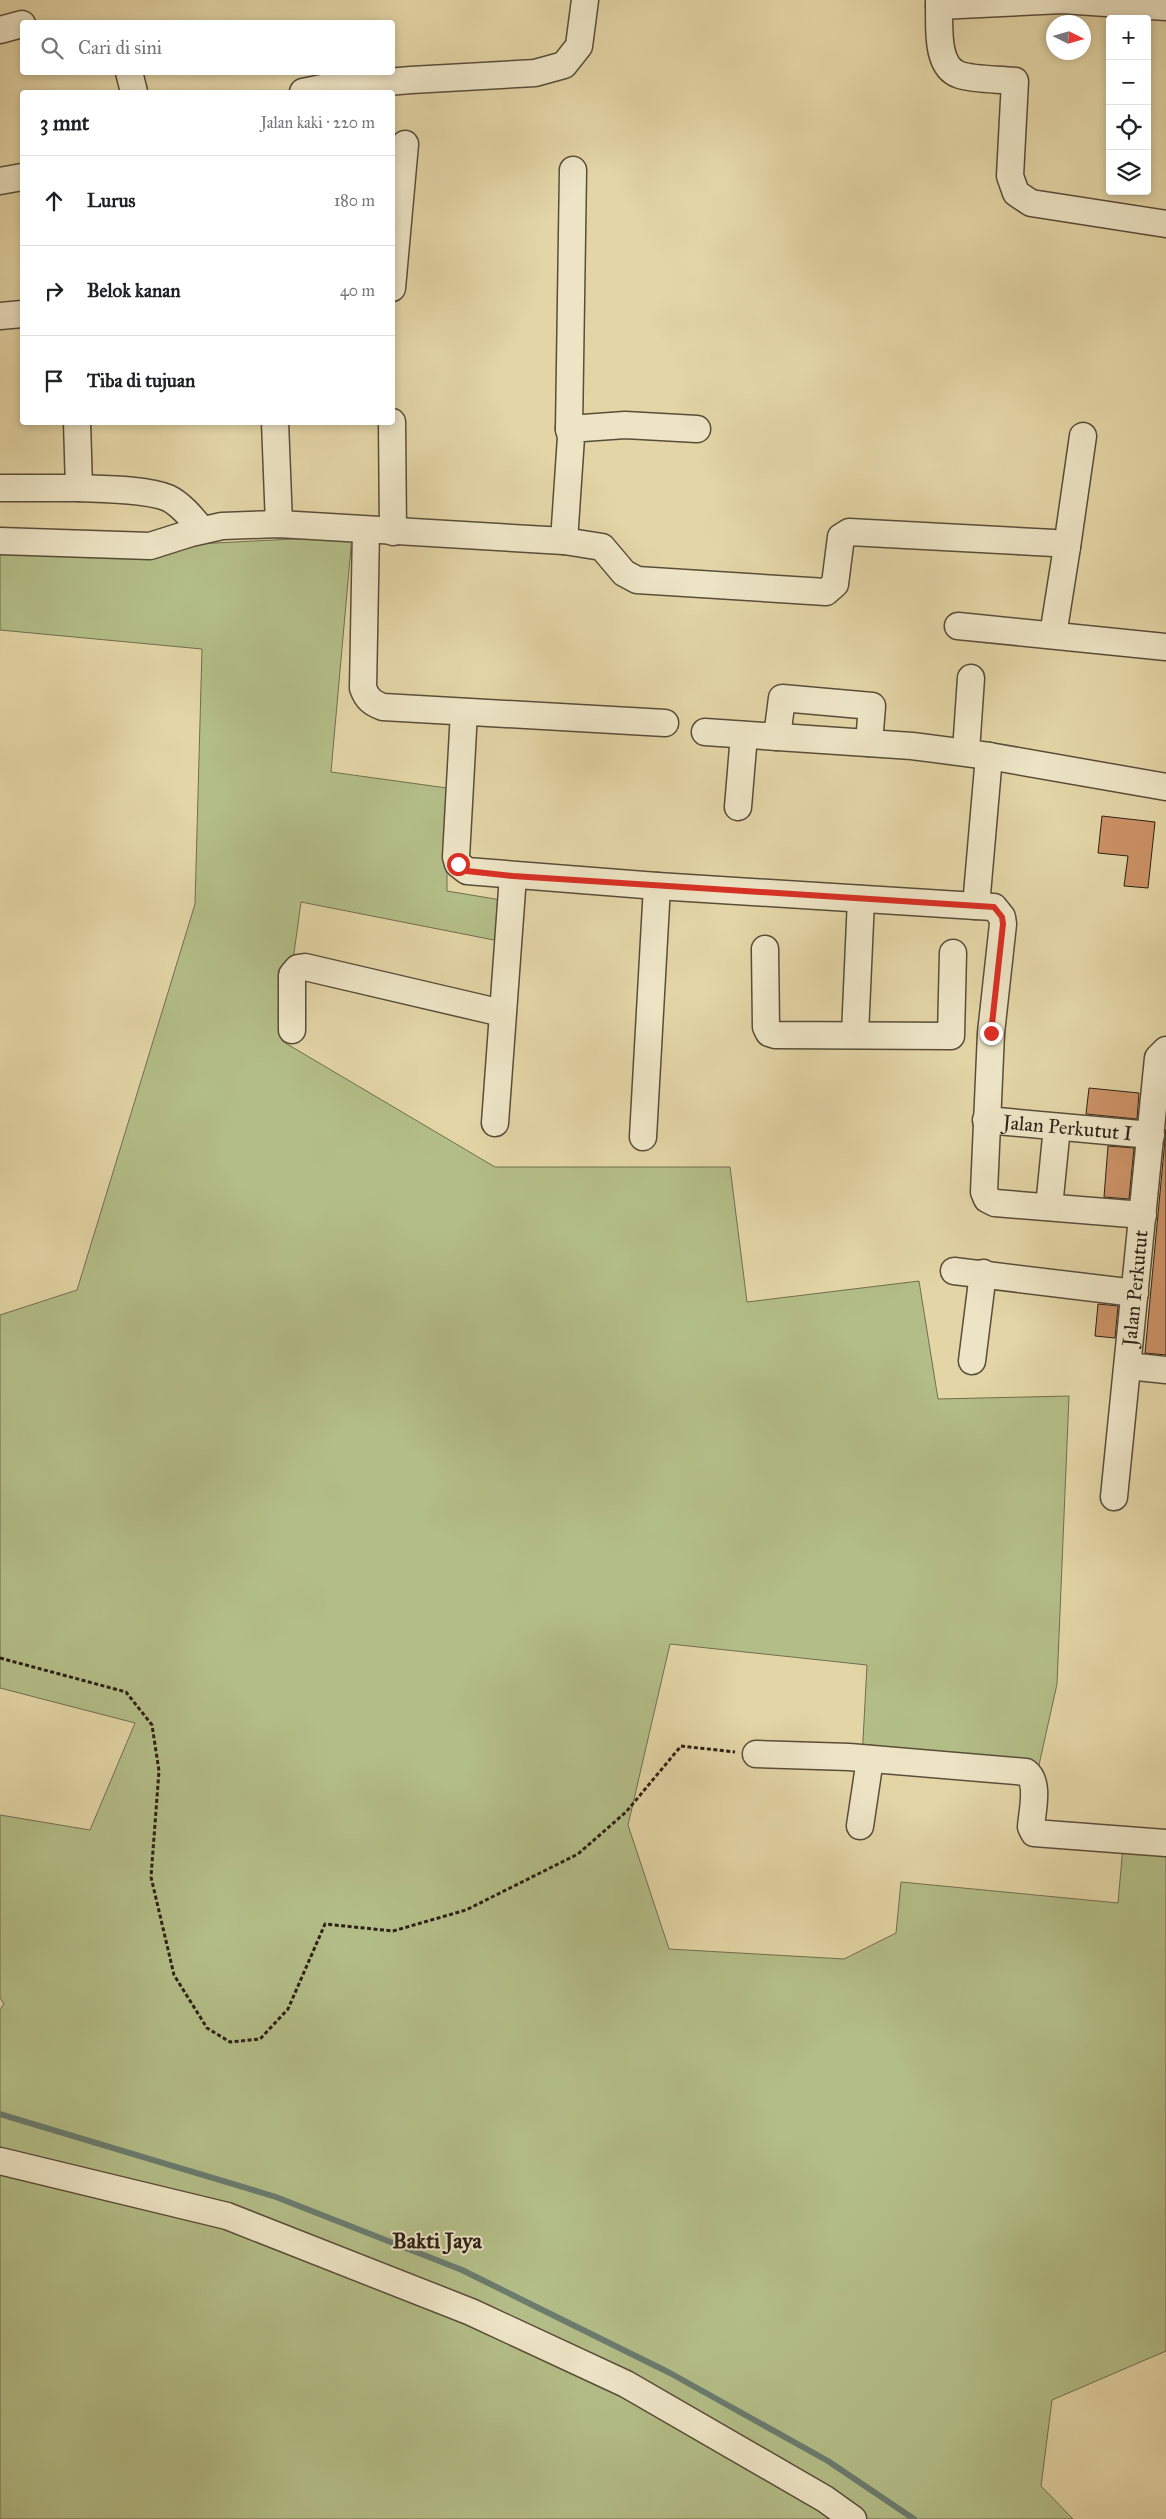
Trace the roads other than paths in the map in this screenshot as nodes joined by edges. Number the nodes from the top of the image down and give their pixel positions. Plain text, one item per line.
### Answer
1 (585, 0) edge
2 (1116, 1) edge
3 (939, 3) edge
4 (1166, 7) edge
5 (20, 25) edge
6 (0, 30) edge
7 (130, 75) edge
8 (134, 90) edge
9 (313, 90) edge
10 (405, 144) dead end
11 (573, 170) dead end
12 (20, 177) edge
13 (0, 181) edge
14 (1166, 224) edge
15 (395, 255) edge
16 (20, 314) edge
17 (0, 316) edge
18 (77, 425) edge
19 (275, 425) edge
20 (392, 425) edge
21 (569, 429) junction
22 (697, 429) dead end
23 (1083, 436) dead end
24 (0, 488) edge
25 (79, 488) junction
26 (279, 524) junction
27 (202, 530) junction
28 (366, 530) junction
29 (393, 532) junction
30 (0, 541) edge
31 (564, 541) junction
32 (1067, 546) junction
33 (958, 626) dead end
34 (1053, 635) junction
35 (1166, 647) edge
36 (971, 678) dead end
37 (464, 712) junction
38 (665, 723) dead end
39 (705, 732) dead end
40 (744, 735) junction
41 (777, 736) junction
42 (870, 743) junction
43 (978, 753) junction
44 (1166, 787) edge
45 (738, 807) dead end
46 (513, 876) junction
47 (657, 886) junction
48 (860, 899) junction
49 (976, 906) junction
50 (765, 950) dead end
51 (953, 953) dead end
52 (502, 1014) junction
53 (292, 1030) dead end
54 (855, 1034) junction
55 (1166, 1051) edge
56 (986, 1120) junction
57 (495, 1123) dead end
58 (1057, 1126) junction
59 (1151, 1136) junction
60 (643, 1137) dead end
61 (1049, 1207) junction
62 (1143, 1215) junction
63 (954, 1271) dead end
64 (983, 1273) junction
65 (1135, 1293) junction
66 (972, 1361) dead end
67 (1128, 1366) junction
68 (1166, 1370) edge
69 (1114, 1497) dead end
70 (756, 1754) road end
71 (870, 1759) junction
72 (860, 1826) dead end
73 (1166, 1843) edge
74 (0, 2161) edge
75 (853, 2519) edge

1 - 9 street
2 - 3 street
2 - 4 street
3 - 14 street
5 - 6 street
7 - 8 street
10 - 15 street
11 - 21 street
12 - 13 street
16 - 17 street
18 - 25 street
19 - 26 street
20 - 29 street
21 - 22 street
21 - 31 street
23 - 32 street
24 - 25 street
25 - 27 street
26 - 27 street
26 - 28 street
27 - 30 street
28 - 29 street
28 - 37 street
29 - 31 street
31 - 32 street
32 - 34 street
33 - 34 street
34 - 35 street
36 - 43 street
37 - 38 street
37 - 46 street
39 - 40 street
40 - 41 street
40 - 45 street
41 - 42 street
41 - 42 street
42 - 43 street
43 - 44 street
43 - 49 street
46 - 47 street
46 - 52 street
47 - 48 street
47 - 60 street
48 - 49 street
48 - 54 street
49 - 56 street
50 - 54 street
51 - 54 street
52 - 53 street
52 - 57 street
55 - 59 street, Jalan Perkutut
56 - 58 street, Jalan Perkutut I
56 - 61 street
58 - 59 street, Jalan Perkutut I
58 - 61 street
59 - 62 street, Jalan Perkutut
61 - 62 street
62 - 65 street, Jalan Perkutut
63 - 64 street
64 - 65 street
64 - 66 street
65 - 67 street, Jalan Perkutut
67 - 68 street
67 - 69 street, Jalan Perkutut
70 - 71 street
71 - 72 street
71 - 73 street
74 - 75 street

